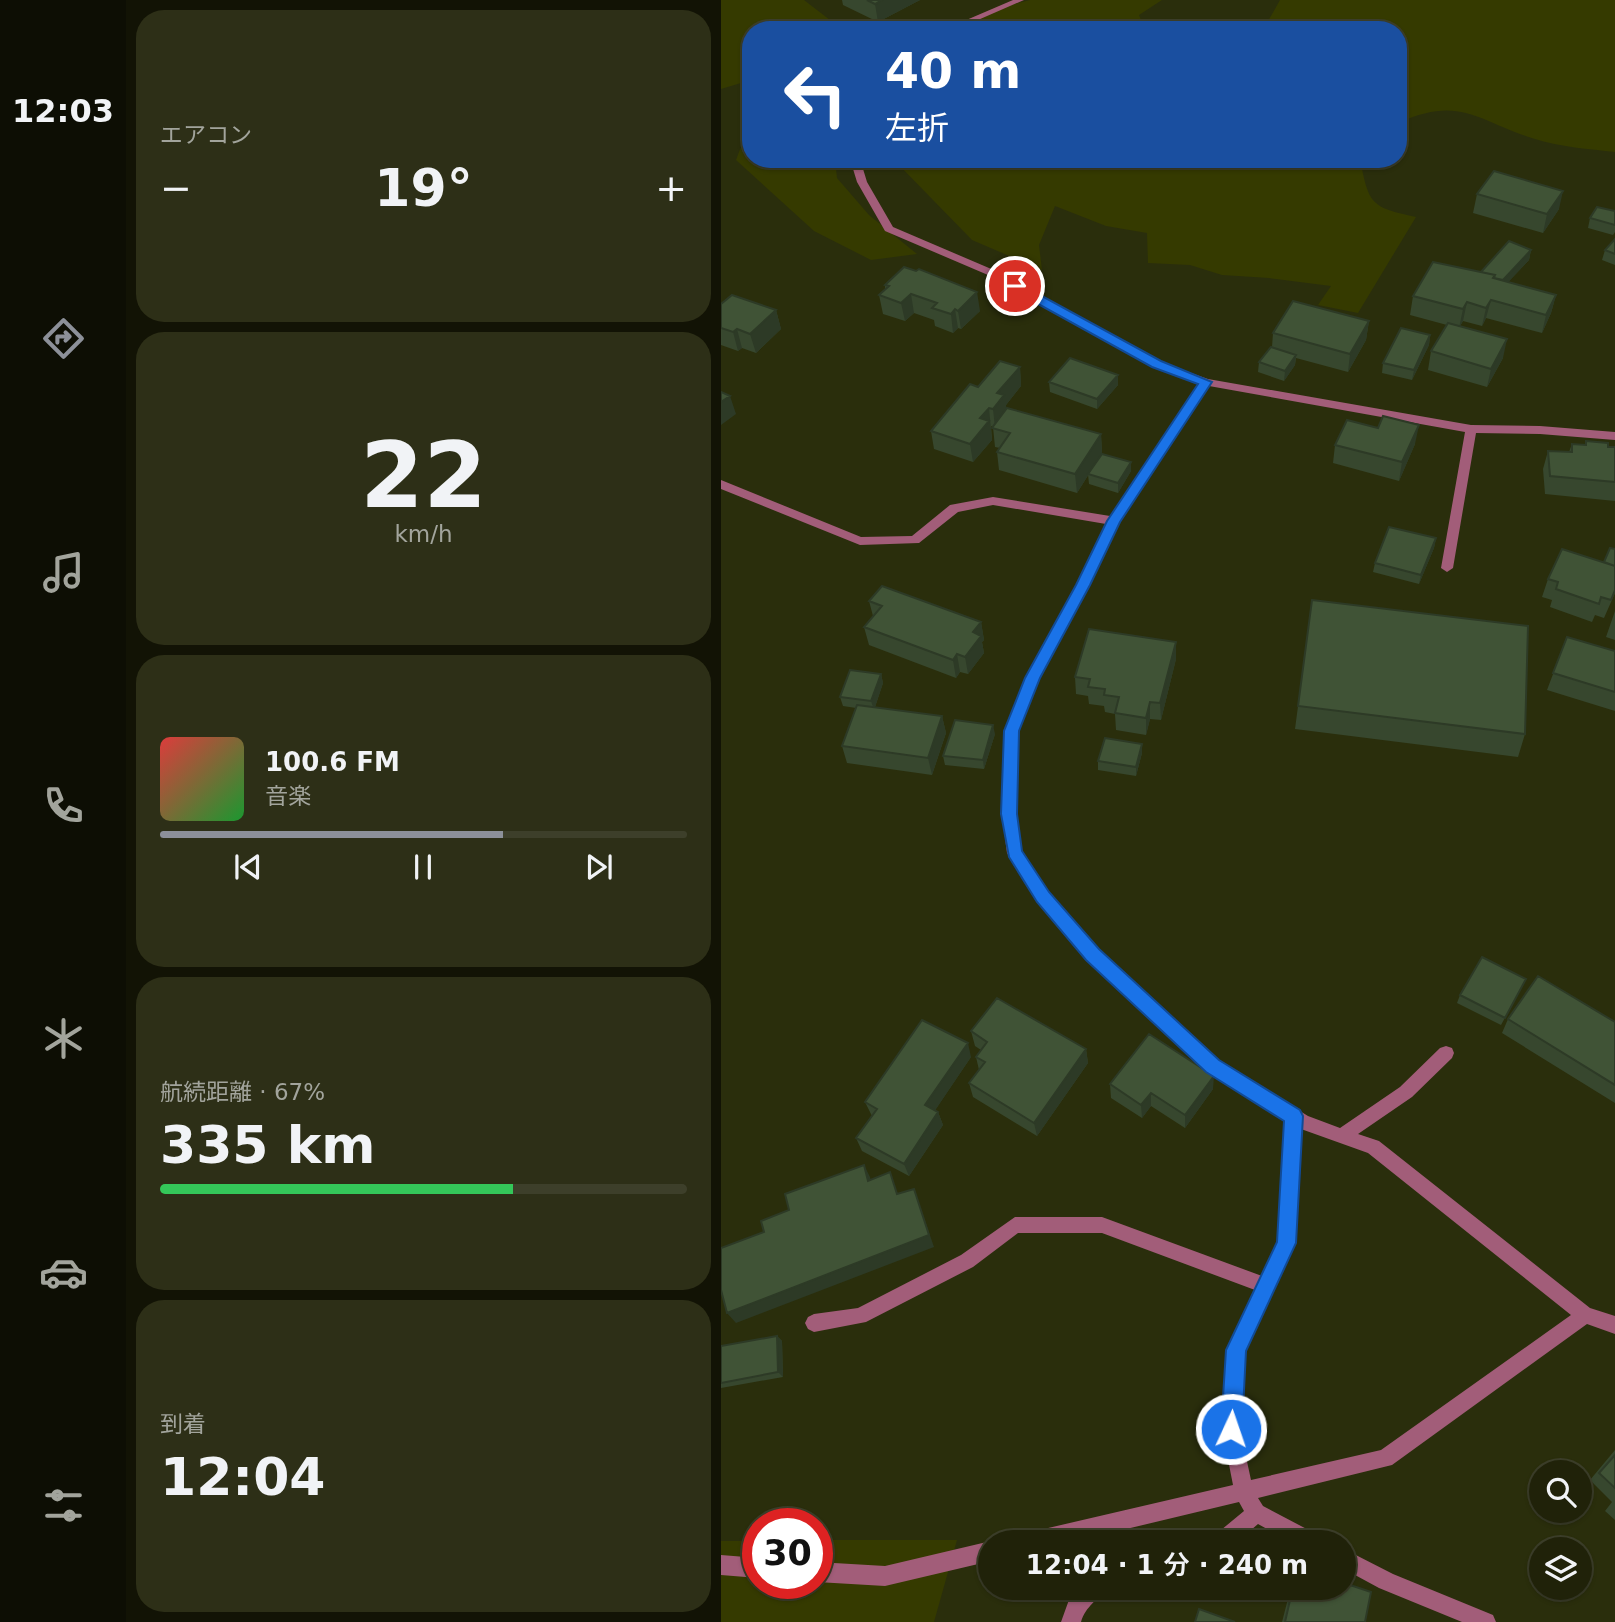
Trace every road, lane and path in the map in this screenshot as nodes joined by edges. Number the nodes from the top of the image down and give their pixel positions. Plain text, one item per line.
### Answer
1 (1020, 0) edge
2 (969, 21) edge
3 (858, 168) edge
4 (1206, 382) junction
5 (1471, 429) junction
6 (1615, 436) edge
7 (721, 484) edge
8 (1113, 521) junction
9 (1447, 568) dead end
10 (1446, 1053) dead end
11 (1294, 1116) junction
12 (1342, 1136) junction
13 (1266, 1286) junction
14 (1585, 1315) junction
15 (814, 1323) dead end
16 (1615, 1325) edge
17 (1244, 1492) junction
18 (1257, 1513) junction
19 (1082, 1530) edge
20 (1236, 1530) edge
21 (1289, 1530) edge
22 (978, 1554) edge
23 (721, 1565) edge
24 (1356, 1565) edge
25 (742, 1567) edge
26 (833, 1573) edge
27 (1081, 1600) edge
28 (1071, 1622) edge
29 (1486, 1622) edge

1 - 2 street
3 - 4 street
4 - 5 street
4 - 8 street
5 - 6 street
5 - 9 street
7 - 8 street
8 - 11 street
10 - 12 street
11 - 12 street
11 - 13 street
12 - 14 street
13 - 15 street
13 - 17 street
14 - 16 street
14 - 17 street
17 - 18 street
17 - 19 street
18 - 20 street
18 - 21 street
22 - 26 street
23 - 25 street
24 - 29 street
27 - 28 street

